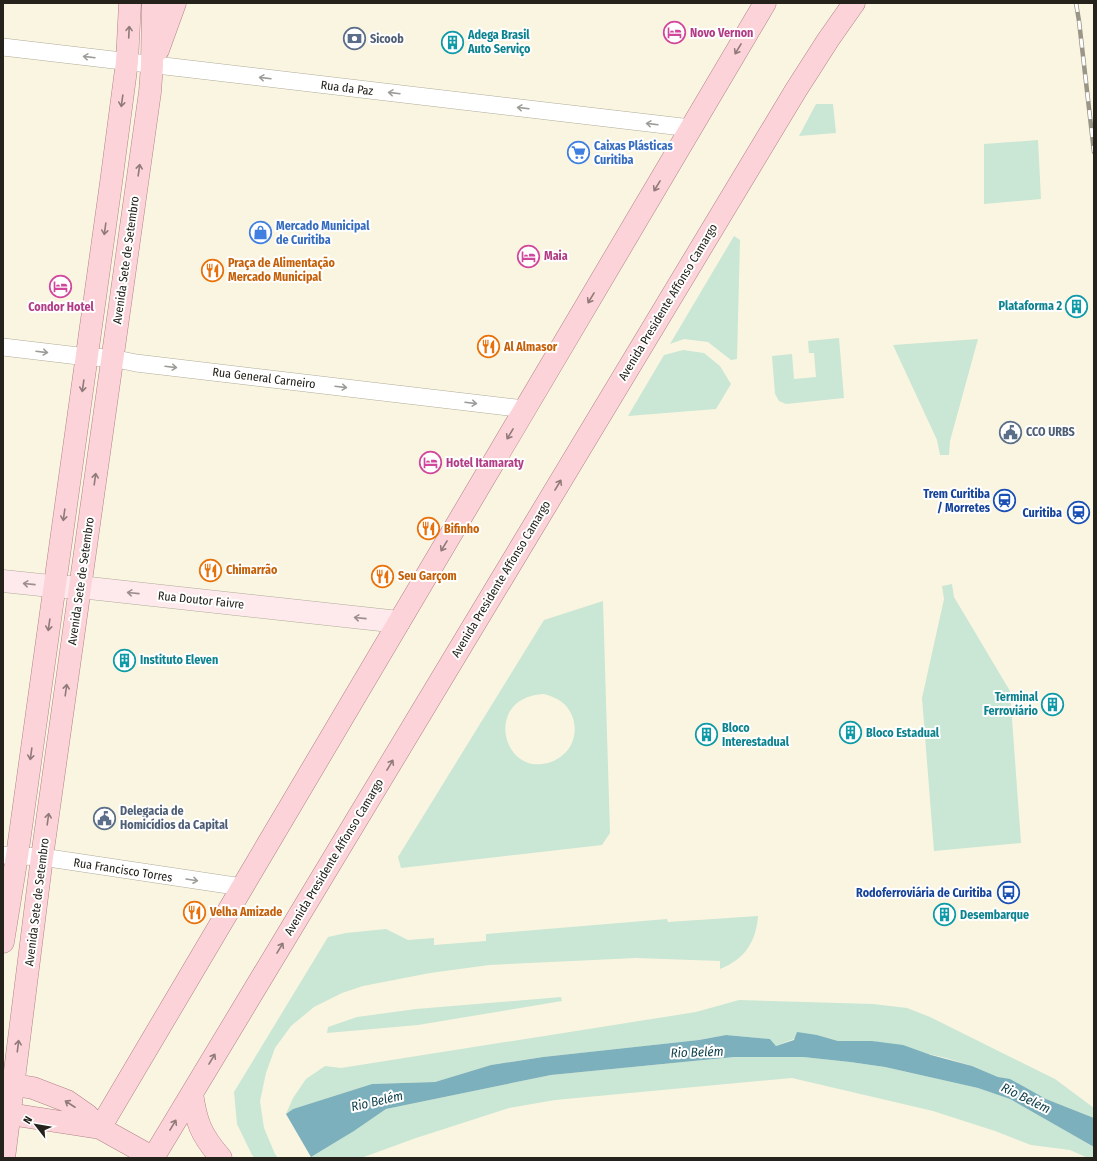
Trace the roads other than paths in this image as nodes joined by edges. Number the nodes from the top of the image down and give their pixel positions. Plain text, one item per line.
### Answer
1 (130, 3) edge
2 (153, 3) edge
3 (175, 3) edge
4 (765, 3) edge
5 (854, 3) edge
6 (3, 47) edge
7 (127, 62) junction
8 (152, 65) junction
9 (691, 128) junction
10 (3, 347) edge
11 (87, 357) junction
12 (112, 358) junction
13 (525, 409) junction
14 (3, 581) edge
15 (54, 586) junction
16 (80, 587) junction
17 (399, 622) junction
18 (10, 855) edge
19 (42, 858) junction
20 (242, 887) junction
21 (3, 942) edge
22 (8, 1084) edge
23 (192, 1093) junction
24 (6, 1113) edge
25 (100, 1128) junction
26 (4, 1158) edge
27 (153, 1158) edge
28 (221, 1158) edge

7 -> 1 main road, Avenida Sete de Setembro
2 - 8 main road, Avenida Sete de Setembro
3 - 8 main road
4 -> 9 main road
23 -> 5 main road, Avenida Presidente Affonso Camargo
7 -> 6 street, Rua da Paz
7 - 8 street, Rua da Paz
7 -> 11 main road, Avenida Sete de Setembro
9 -> 8 street, Rua da Paz
12 -> 8 main road, Avenida Sete de Setembro
9 -> 13 main road
10 -> 11 street, Rua General Carneiro
11 - 12 street, Rua General Carneiro
11 -> 15 main road, Avenida Sete de Setembro
12 -> 13 street, Rua General Carneiro
16 -> 12 main road, Avenida Sete de Setembro
13 -> 17 main road
15 -> 14 street, Rua Doutor Faivre
15 - 16 street, Rua Doutor Faivre
15 -> 18 main road, Avenida Sete de Setembro
17 -> 16 street, Rua Doutor Faivre
19 -> 16 main road, Avenida Sete de Setembro
17 - 20 main road
18 - 19 street, Rua Francisco Torres
18 - 21 main road, Avenida Sete de Setembro
19 -> 20 street, Rua Francisco Torres
22 -> 19 main road, Avenida Sete de Setembro
20 - 25 main road
22 - 24 main road, Avenida Sete de Setembro
25 -> 22 main road
27 -> 23 main road, Avenida Presidente Affonso Camargo
23 - 28 main road
24 - 25 main road
24 - 26 main road, Avenida Sete de Setembro
25 - 27 main road

